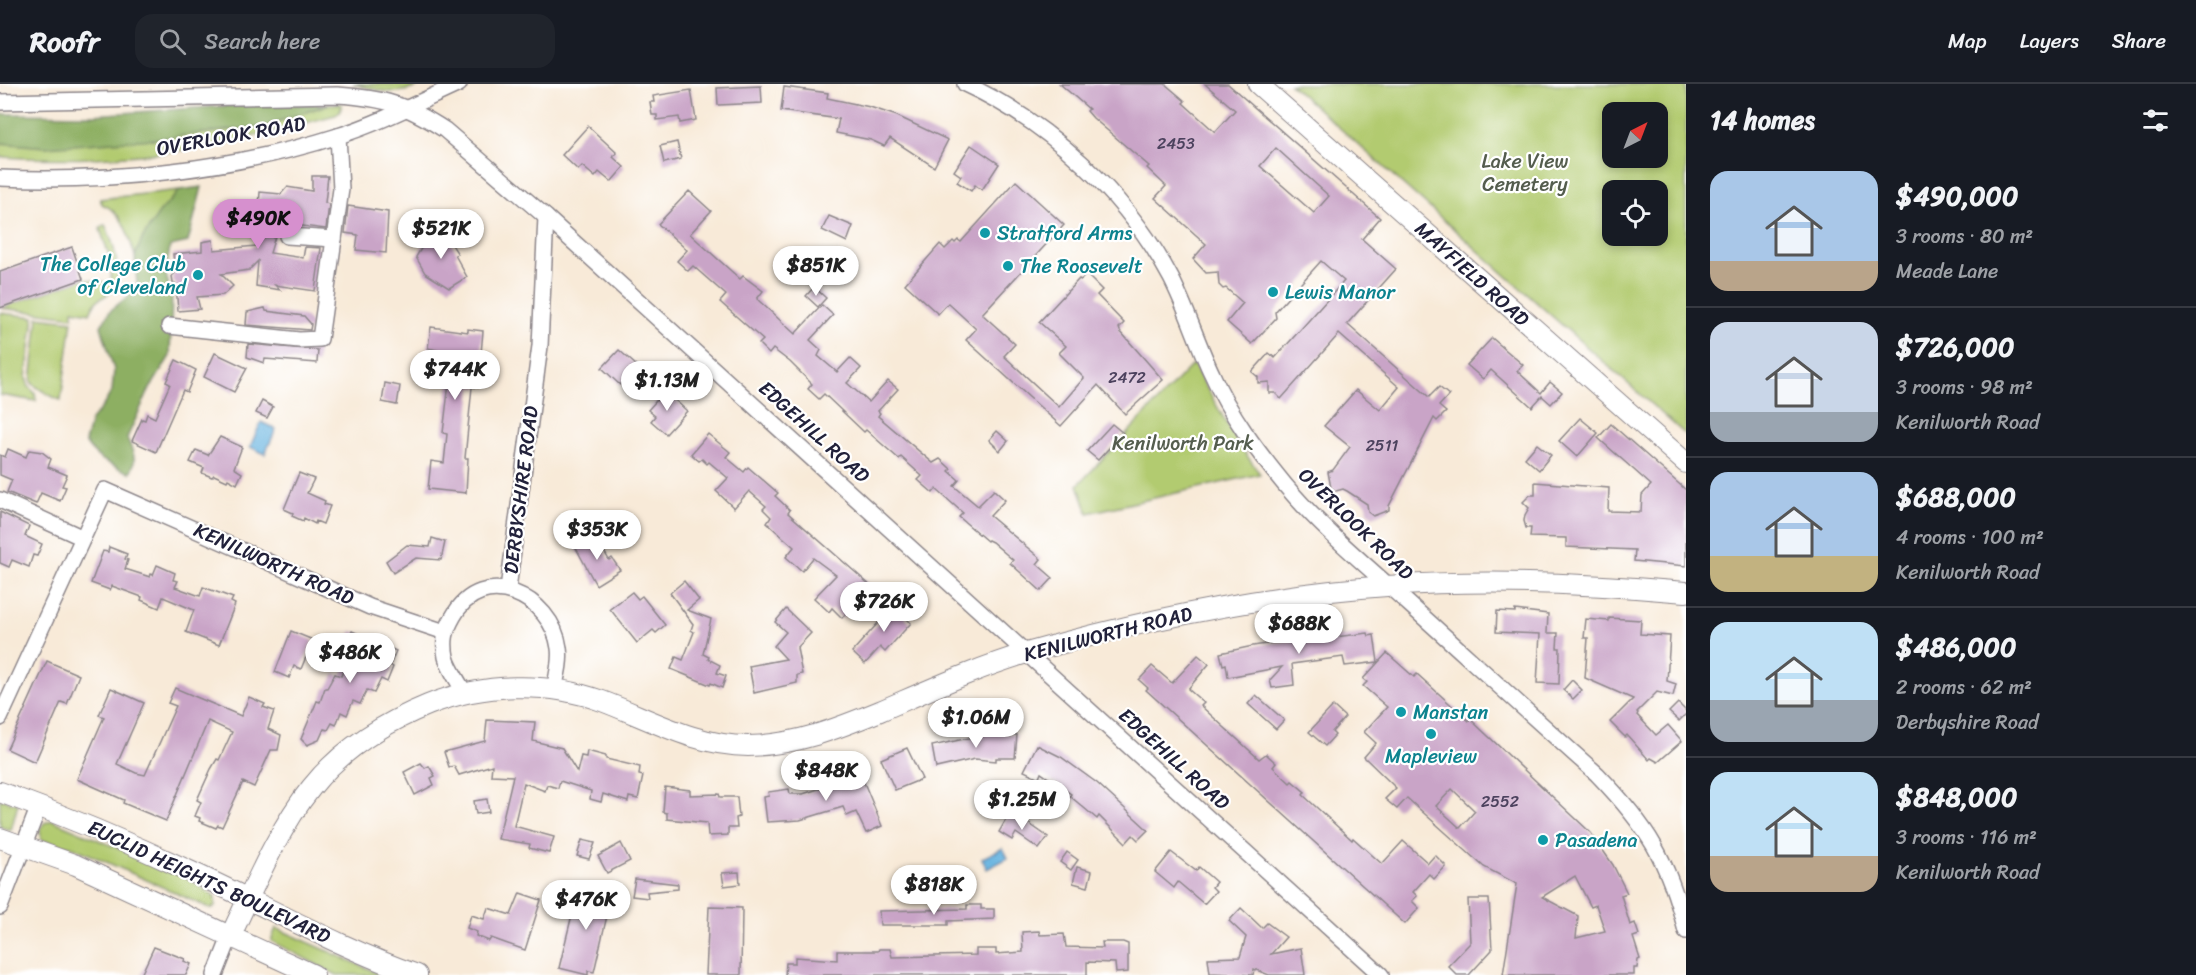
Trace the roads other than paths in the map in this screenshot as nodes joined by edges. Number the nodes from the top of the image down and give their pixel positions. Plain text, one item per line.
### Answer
1 (459, 84) edge
2 (965, 84) edge
3 (1258, 84) edge
4 (0, 102) edge
5 (408, 108) junction
6 (338, 136) junction
7 (0, 178) edge
8 (546, 217) junction
9 (287, 236) dead end
10 (334, 240) junction
11 (169, 326) dead end
12 (1686, 463) edge
13 (0, 500) edge
14 (83, 538) junction
15 (1389, 586) junction
16 (508, 589) junction
17 (1686, 592) edge
18 (445, 632) junction
19 (1026, 653) junction
20 (554, 689) junction
21 (465, 694) junction
22 (0, 718) edge
23 (0, 792) edge
24 (39, 806) junction
25 (0, 838) edge
26 (23, 846) junction
27 (248, 899) junction
28 (0, 907) edge
29 (1686, 931) edge
30 (230, 937) junction
31 (215, 975) edge
32 (314, 975) edge
33 (417, 975) edge
34 (1382, 975) edge

1 - 5 street, OVERLOOK ROAD
2 - 15 street, OVERLOOK ROAD
3 - 12 main road, MAYFIELD ROAD
4 - 5 street, EDGEHILL ROAD
5 - 6 street, OVERLOOK ROAD
5 - 8 street, EDGEHILL ROAD
6 - 7 street, OVERLOOK ROAD
6 - 10 street
8 - 16 street, DERBYSHIRE ROAD
8 - 19 street, EDGEHILL ROAD
9 - 10 street
10 - 11 street
13 - 14 street
14 - 18 street, KENILWORTH ROAD
14 - 22 street
15 - 17 main road, KENILWORTH ROAD
15 - 19 main road, KENILWORTH ROAD
15 - 29 street, OVERLOOK ROAD
16 - 18 street
16 - 20 street, DERBYSHIRE ROAD
18 - 21 street
19 - 20 main road, KENILWORTH ROAD
19 - 34 street, EDGEHILL ROAD
20 - 21 main road
21 - 27 main road
23 - 24 main road, EUCLID HEIGHTS BOULEVARD
24 - 26 street
24 - 27 main road, EUCLID HEIGHTS BOULEVARD
25 - 26 main road, EUCLID HEIGHTS BOULEVARD
26 - 28 street
26 - 30 main road, EUCLID HEIGHTS BOULEVARD
27 - 30 main road
27 - 33 main road, EUCLID HEIGHTS BOULEVARD
30 - 31 street
30 - 32 main road, EUCLID HEIGHTS BOULEVARD

